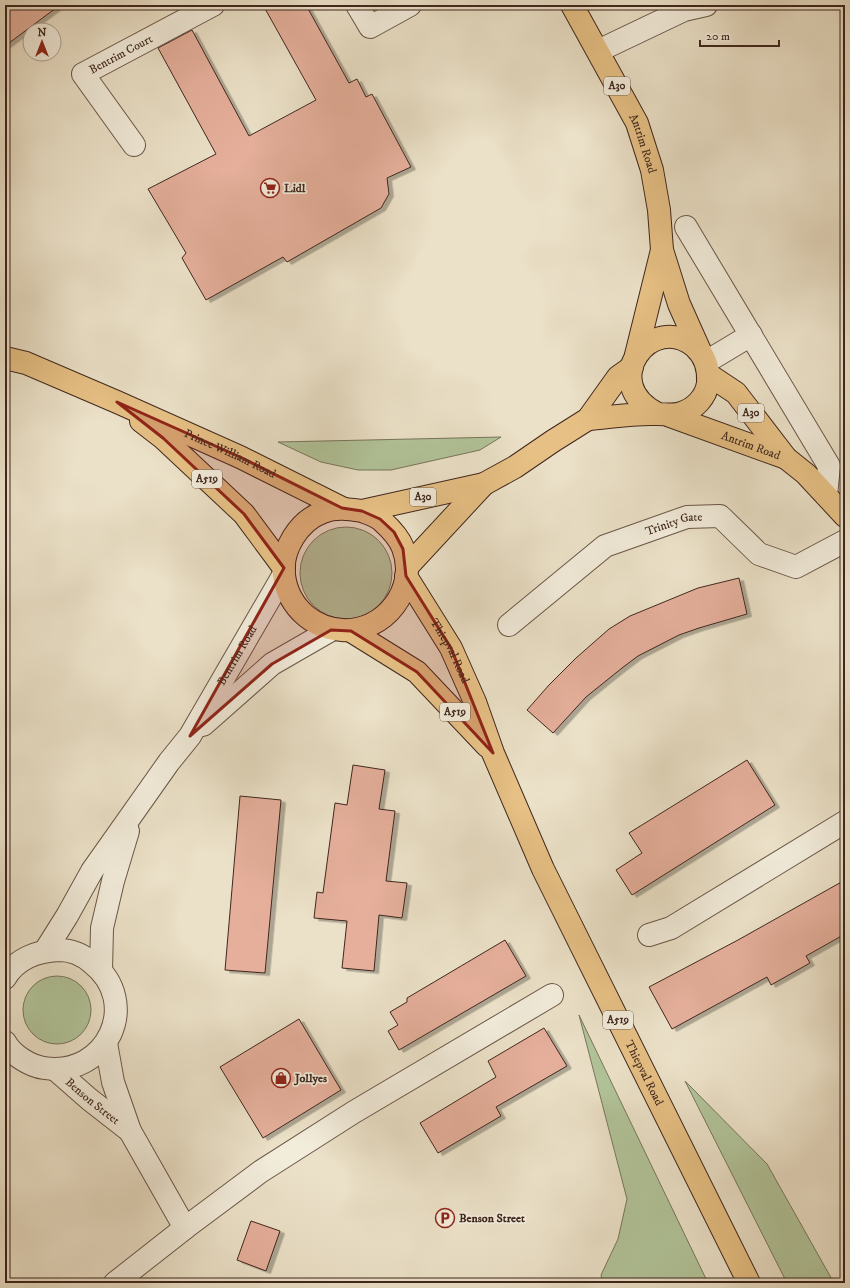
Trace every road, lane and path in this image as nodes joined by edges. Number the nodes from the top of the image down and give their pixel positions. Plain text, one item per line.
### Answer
1 (213, 5) edge
2 (357, 5) edge
3 (410, 5) edge
4 (572, 5) edge
5 (706, 5) edge
6 (598, 51) junction
7 (134, 144) dead end
8 (686, 227) dead end
9 (662, 250) junction
10 (751, 335) junction
11 (5, 358) edge
12 (634, 361) junction
13 (705, 363) junction
14 (117, 402) junction
15 (664, 415) junction
16 (588, 419) junction
17 (786, 458) junction
18 (484, 484) junction
19 (826, 495) junction
20 (352, 510) junction
21 (845, 516) edge
22 (845, 541) edge
23 (284, 571) junction
24 (406, 571) junction
25 (509, 625) dead end
26 (341, 630) junction
27 (190, 736) junction
28 (493, 753) junction
29 (134, 813) junction
30 (845, 822) edge
31 (649, 935) dead end
32 (45, 951) junction
33 (101, 970) junction
34 (5, 978) edge
35 (552, 995) dead end
36 (5, 1042) edge
37 (106, 1043) junction
38 (56, 1070) junction
39 (130, 1131) junction
40 (185, 1228) junction
41 (115, 1283) edge
42 (748, 1283) edge

1 - 7 street, Bentrim Court
2 - 3 street
4 - 6 main road, Antrim Road / A30
5 - 6 street
6 - 9 main road, Antrim Road / A30
8 - 10 street
9 - 12 main road, Antrim Road / A30
9 - 13 main road, Antrim Road / A30
10 - 13 street
10 - 19 street
11 - 14 main road, Prince William Road / A519
12 - 13 main road, A30
12 - 15 main road, A30
12 - 16 main road, A30
13 - 15 main road, A30
13 - 17 main road, Antrim Road / A30
14 - 20 main road, Prince William Road / A519
14 - 23 main road, Prince William Road / A519
15 - 16 main road, A30
15 - 17 main road, Antrim Road / A30
16 - 18 main road, A30
17 - 19 main road, Antrim Road / A30
18 - 20 main road, A30
18 - 24 main road, A30
19 - 21 main road, Antrim Road / A30
20 - 23 main road, A519
20 - 24 main road, A519
22 - 25 street, Trinity Gate
23 - 26 main road, A519
23 - 27 street, Bentrim Road
24 - 26 main road, A519
24 - 28 main road, Thiepval Road / A519
26 - 27 street, Bentrim Road
26 - 28 main road, Thiepval Road / A519
27 - 29 street, Bentrim Road
28 - 42 main road, Thiepval Road / A519
29 - 32 street, Bentrim Road
29 - 33 street, Bentrim Road
30 - 31 street
32 - 33 street
32 - 34 street
33 - 37 street
35 - 40 street
36 - 38 street
37 - 38 street
37 - 39 street, Benson Street
38 - 39 street, Benson Street
39 - 40 street, Benson Street
40 - 41 street

